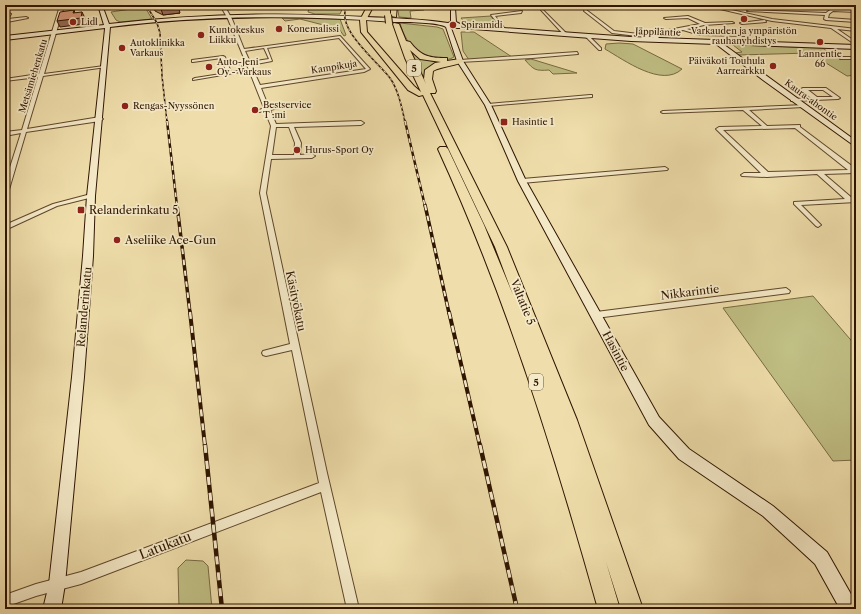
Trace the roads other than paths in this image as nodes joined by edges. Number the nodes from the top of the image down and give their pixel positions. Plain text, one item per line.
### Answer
1 (53, 5) edge
2 (100, 5) edge
3 (223, 5) edge
4 (371, 5) edge
5 (387, 5) edge
6 (394, 5) edge
7 (451, 5) edge
8 (705, 5) edge
9 (754, 5) edge
10 (832, 8) edge
11 (303, 9) dead end
12 (585, 10) dead end
13 (542, 11) dead end
14 (731, 11) junction
15 (760, 11) junction
16 (856, 11) edge
17 (5, 12) edge
18 (522, 12) dead end
19 (827, 14) junction
20 (228, 16) junction
21 (299, 16) junction
22 (26, 18) dead end
23 (363, 18) junction
24 (666, 18) dead end
25 (826, 18) junction
26 (392, 20) junction
27 (772, 20) junction
28 (856, 21) edge
29 (6, 22) edge
30 (732, 23) dead end
31 (742, 23) dead end
32 (704, 24) junction
33 (448, 25) junction
34 (107, 26) junction
35 (457, 26) junction
36 (831, 26) junction
37 (502, 29) junction
38 (684, 29) junction
39 (856, 30) edge
40 (399, 32) junction
41 (55, 33) junction
42 (565, 34) junction
43 (749, 35) dead end
44 (452, 36) junction
45 (587, 36) junction
46 (5, 38) edge
47 (655, 39) junction
48 (717, 42) junction
49 (856, 46) edge
50 (264, 47) junction
51 (600, 49) dead end
52 (242, 50) junction
53 (577, 53) dead end
54 (841, 58) dead end
55 (856, 58) edge
56 (193, 61) dead end
57 (460, 61) junction
58 (234, 64) dead end
59 (245, 66) junction
60 (104, 67) junction
61 (229, 73) junction
62 (42, 75) junction
63 (196, 79) dead end
64 (5, 80) edge
65 (258, 87) junction
66 (419, 94) junction
67 (590, 96) dead end
68 (816, 99) junction
69 (794, 100) junction
70 (488, 105) junction
71 (285, 106) dead end
72 (803, 106) junction
73 (744, 108) junction
74 (263, 110) junction
75 (435, 110) junction
76 (663, 112) dead end
77 (100, 119) junction
78 (361, 123) dead end
79 (274, 126) junction
80 (291, 126) junction
81 (766, 127) junction
82 (24, 131) junction
83 (5, 134) edge
84 (856, 134) edge
85 (842, 135) junction
86 (856, 145) edge
87 (297, 156) junction
88 (312, 156) dead end
89 (270, 157) junction
90 (665, 169) dead end
91 (854, 171) edge
92 (818, 173) junction
93 (744, 175) dead end
94 (767, 175) junction
95 (522, 181) junction
96 (5, 193) edge
97 (91, 196) junction
98 (853, 200) edge
99 (818, 225) dead end
100 (5, 228) edge
101 (786, 291) dead end
102 (596, 315) junction
103 (294, 346) junction
104 (266, 353) dead end
105 (324, 486) junction
106 (57, 584) junction
107 (5, 601) edge
108 (52, 609) edge
109 (353, 609) edge
110 (609, 609) edge
111 (632, 609) edge
112 (850, 609) edge

1 - 41 street, Metsämiehenkatu
2 - 34 main road, Relanderinkatu
3 - 20 street, Käsityökatu
4 - 23 highway
5 - 26 highway, Valtatie 5 / 5
6 - 26 highway, Valtatie 5 / 5
7 - 35 main road
8 - 14 street
9 - 15 street
10 - 16 street
10 - 19 street
11 - 21 main road
12 - 47 street
13 - 42 street
14 - 15 street
14 - 27 street
15 - 19 street
17 - 29 street
18 - 37 street
19 - 25 street
20 - 21 main road
20 - 34 main road
20 - 52 street, Käsityökatu
21 - 23 main road
22 - 29 street
23 - 33 main road
23 - 66 highway
24 - 32 street
25 - 28 street
25 - 36 street
26 - 40 highway, Valtatie 5 / 5
26 - 66 highway, Valtatie 5 / 5
27 - 31 street
27 - 36 street
30 - 32 street
32 - 38 street
33 - 35 main road, Jäppiläntie
33 - 44 main road, Hasintie
34 - 41 main road
34 - 60 main road, Relanderinkatu
35 - 37 main road, Jäppiläntie
35 - 44 main road
36 - 39 street
36 - 49 street
37 - 42 main road, Jäppiläntie
38 - 43 street
38 - 47 street
40 - 57 highway
40 - 75 highway, Valtatie 5 / 5
41 - 46 main road
41 - 62 street, Metsämiehenkatu
42 - 45 main road, Jäppiläntie
44 - 57 main road, Hasintie
45 - 47 main road, Jäppiläntie
45 - 51 street
47 - 48 main road, Jäppiläntie
48 - 49 main road, Jäppiläntie
48 - 69 main road, Kaura-ahontie
50 - 52 street, Kampikuja
50 - 59 street
50 - 65 street, Kampikuja
52 - 59 street, Käsityökatu
53 - 57 street
54 - 55 street
56 - 61 street
57 - 70 main road, Hasintie
57 - 75 highway
58 - 59 street
59 - 61 street
59 - 65 street, Käsityökatu
60 - 62 street
60 - 77 main road, Relanderinkatu
61 - 63 street
62 - 64 street
62 - 82 street, Metsämiehenkatu
65 - 74 street, Käsityökatu
66 - 110 highway, Valtatie 5 / 5
67 - 70 street
68 - 68 street
68 - 69 street
69 - 72 main road, Kaura-ahontie
70 - 95 main road, Hasintie
71 - 74 street
72 - 73 street
72 - 85 main road, Kaura-ahontie
73 - 76 street
73 - 81 street
74 - 79 street, Käsityökatu
75 - 111 highway, Valtatie 5 / 5
77 - 82 street
77 - 97 main road, Relanderinkatu
78 - 80 street
79 - 80 street
79 - 89 street, Käsityökatu
80 - 87 street
81 - 91 street
81 - 94 street
82 - 83 street
82 - 96 street, Metsämiehenkatu
84 - 85 main road
85 - 86 main road, Kaura-ahontie
87 - 88 street
87 - 89 street
89 - 103 street, Käsityökatu
90 - 95 street
91 - 92 street
92 - 94 street
92 - 98 street
93 - 94 street
95 - 102 main road, Hasintie
97 - 100 street
97 - 106 main road, Relanderinkatu
98 - 99 street
101 - 102 street, Nikkarintie
102 - 112 main road, Hasintie
103 - 104 street
103 - 105 street, Käsityökatu
105 - 106 street, Latukatu
105 - 109 street, Käsityökatu
106 - 107 street, Latukatu
106 - 108 main road, Relanderinkatu

